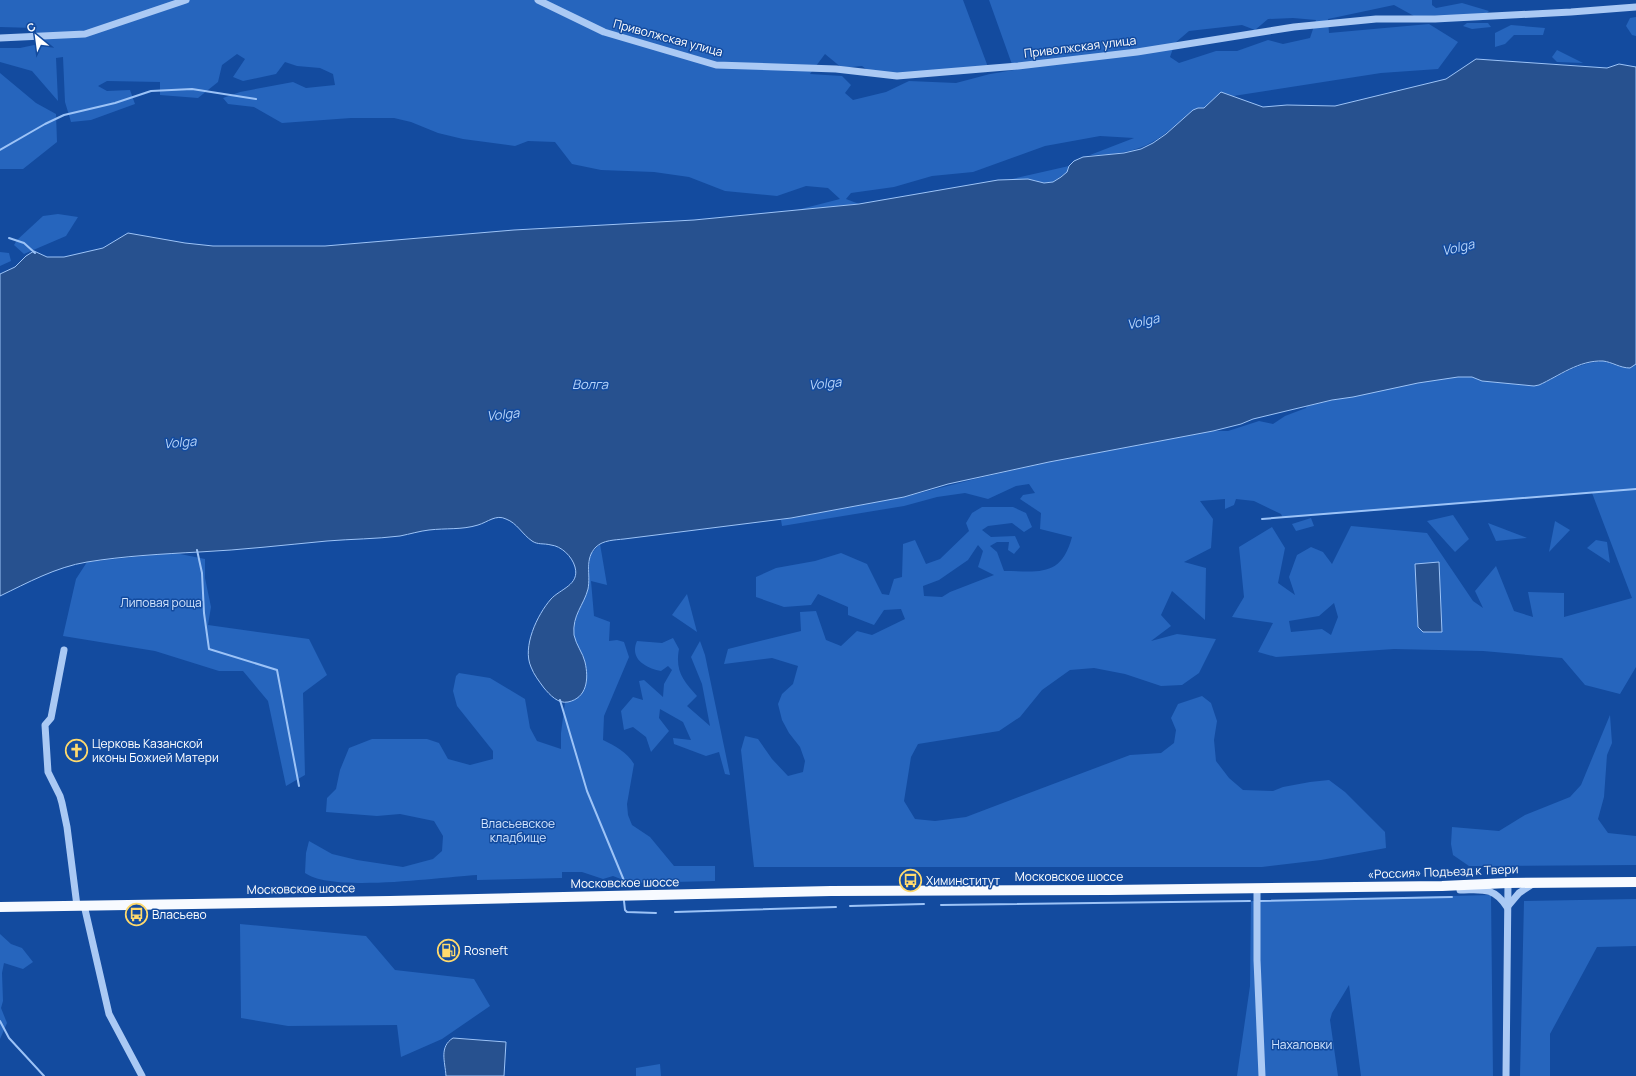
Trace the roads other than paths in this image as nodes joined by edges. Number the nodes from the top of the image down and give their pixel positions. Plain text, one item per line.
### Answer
1 (186, 0) edge
2 (538, 0) edge
3 (1636, 7) edge
4 (0, 38) edge
5 (64, 650) dead end
6 (1508, 882) junction
7 (1534, 882) junction
8 (1636, 882) edge
9 (1442, 886) junction
10 (1254, 888) junction
11 (80, 905) junction
12 (1507, 907) junction
13 (0, 908) edge
14 (142, 1076) edge
15 (1262, 1076) edge
16 (1506, 1076) edge

1 - 4 street
2 - 3 street, Приволжская улица
5 - 11 street
6 - 7 main road, «Россия» Подъезд к Твери
6 - 9 main road, «Россия» Подъезд к Твери
6 - 12 street
7 - 8 main road, «Россия» Подъезд к Твери
7 - 12 street
9 - 10 main road, «Россия» Подъезд к Твери
9 - 12 street
10 - 11 main road, Московское шоссе
10 - 15 street
11 - 13 main road, Московское шоссе
11 - 14 street
12 - 16 street

